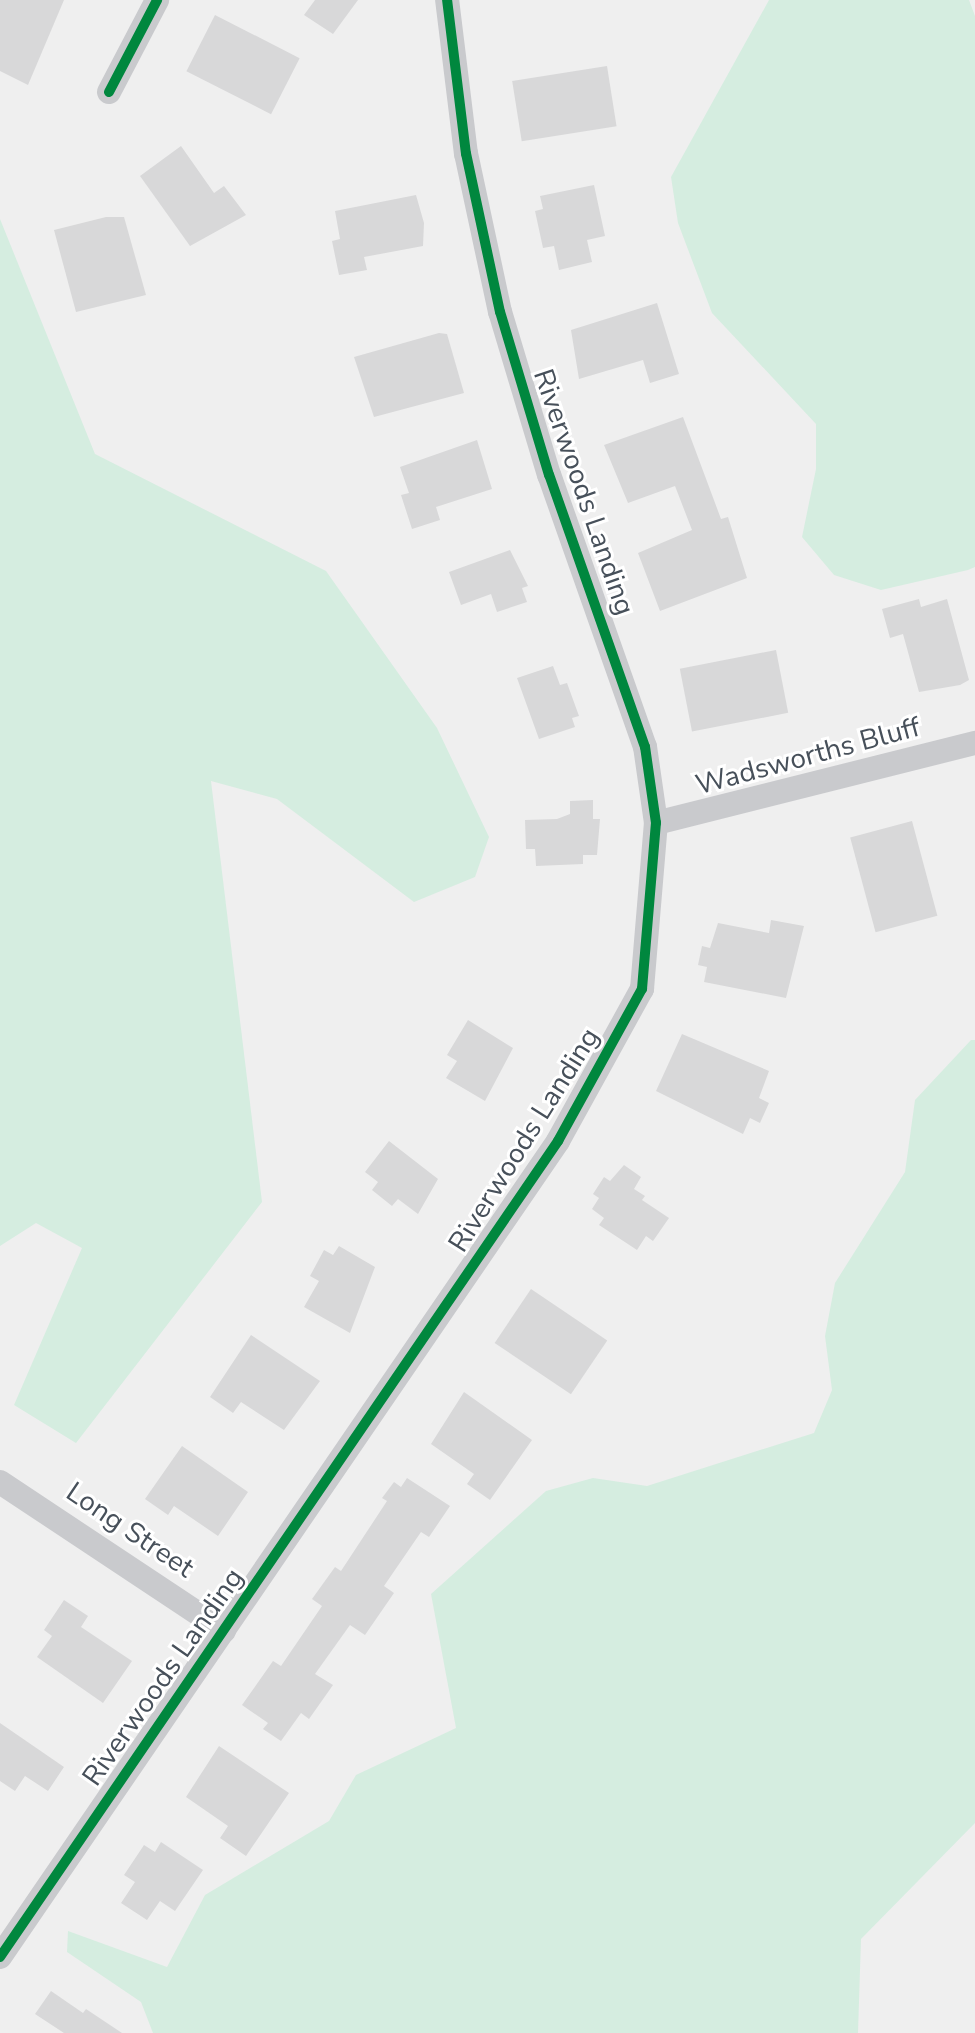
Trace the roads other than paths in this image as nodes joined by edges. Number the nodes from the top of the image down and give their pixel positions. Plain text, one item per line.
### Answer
1 (157, 0) edge
2 (447, 0) edge
3 (109, 92) dead end
4 (975, 743) edge
5 (656, 823) junction
6 (0, 1482) edge
7 (224, 1631) junction
8 (0, 1957) edge

1 - 3 street
2 - 5 street, Riverwoods Landing
4 - 5 street, Wadsworths Bluff
5 - 7 street, Riverwoods Landing
6 - 7 street, Long Street
7 - 8 street, Riverwoods Landing

